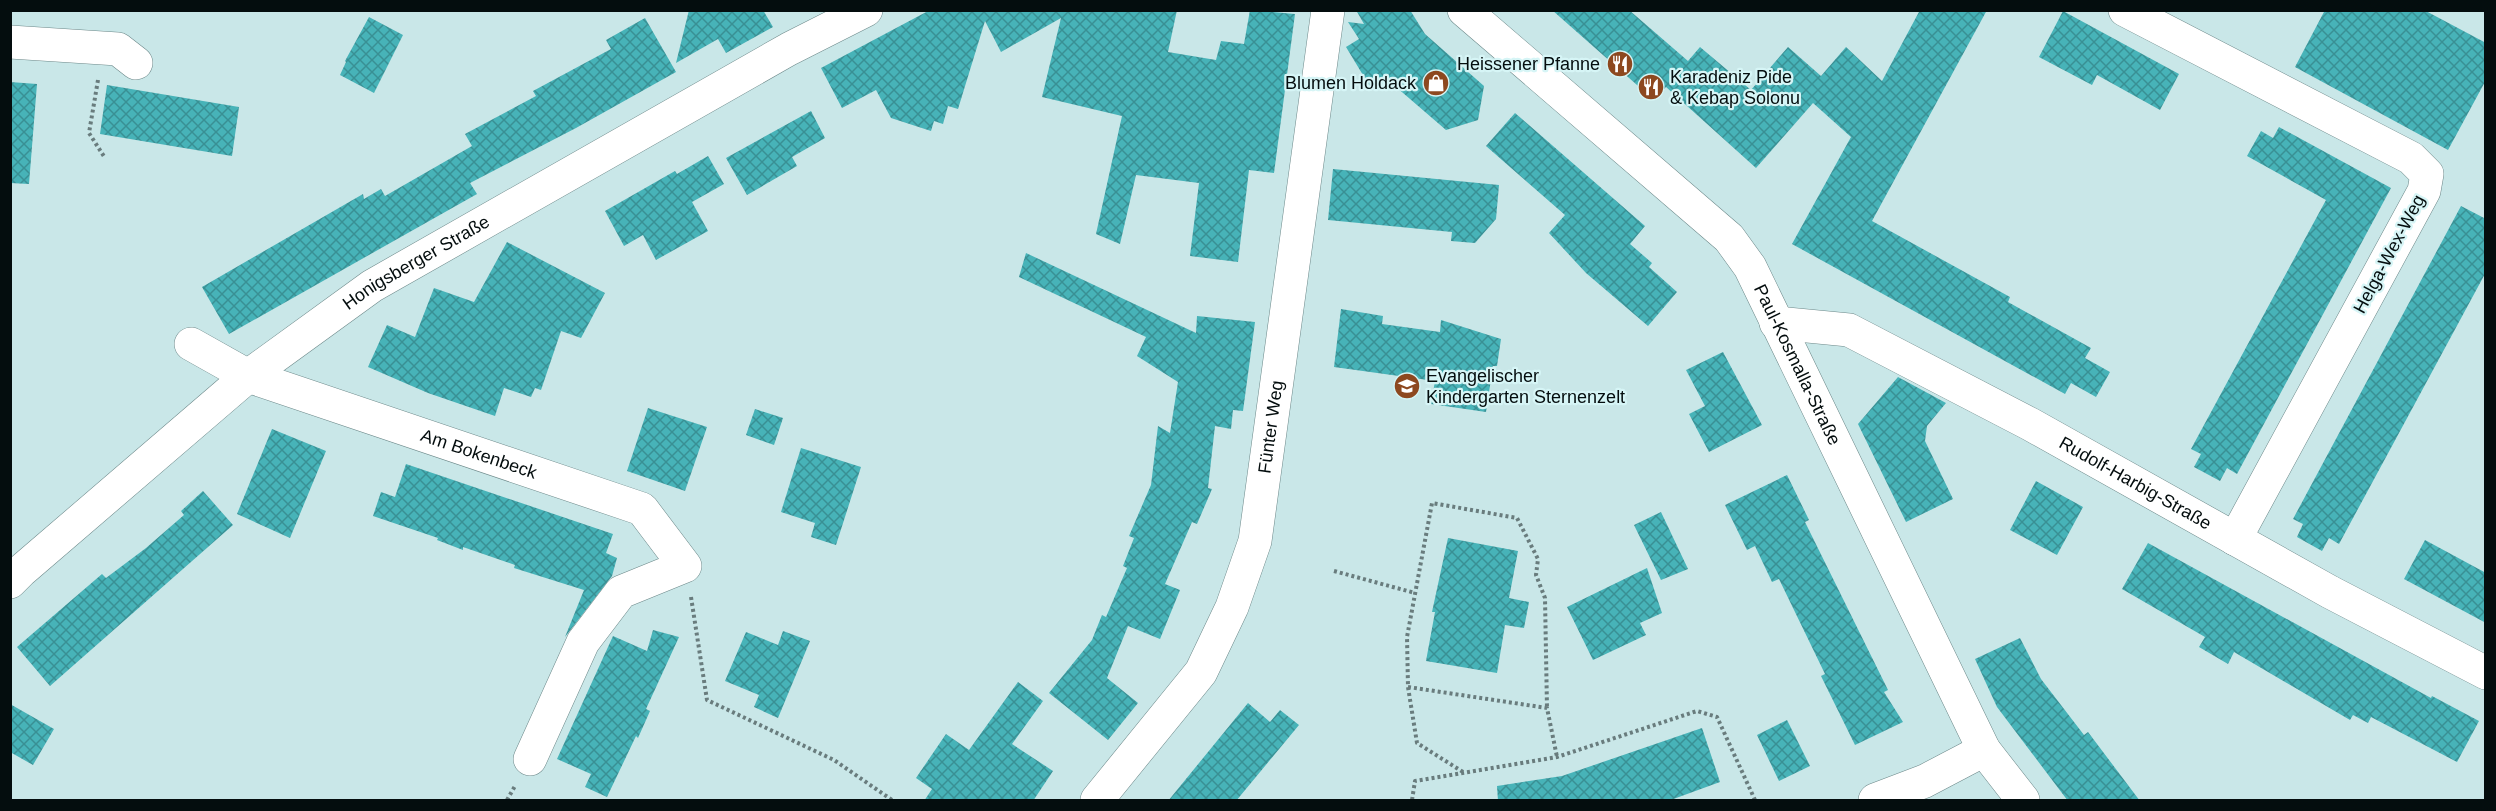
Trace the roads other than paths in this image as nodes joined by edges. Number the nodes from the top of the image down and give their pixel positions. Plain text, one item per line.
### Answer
1 (866, 10) edge
2 (1328, 10) edge
3 (1464, 10) edge
4 (2125, 10) edge
5 (10, 42) edge
6 (127, 56) road end
7 (1776, 323) junction
8 (191, 344) dead end
9 (248, 376) junction
10 (2235, 539) junction
11 (10, 582) edge
12 (2486, 673) edge
13 (1984, 750) junction
14 (531, 759) dead end
15 (1097, 801) edge
16 (1875, 801) edge
17 (2023, 801) edge

1 - 9 street, Honigsberger Straße
2 - 15 street, Fünter Weg
3 - 7 street, Paul-Kosmalla-Straße
4 - 10 street, Helga-Wex-Weg
5 - 6 street
7 - 10 street, Rudolf-Harbig-Straße
7 - 13 street, Paul-Kosmalla-Straße
8 - 9 street, Am Bokenbeck
9 - 11 street, Honigsberger Straße
9 - 14 street, Am Bokenbeck
10 - 12 street, Rudolf-Harbig-Straße
13 - 16 street
13 - 17 street, Paul-Kosmalla-Straße

